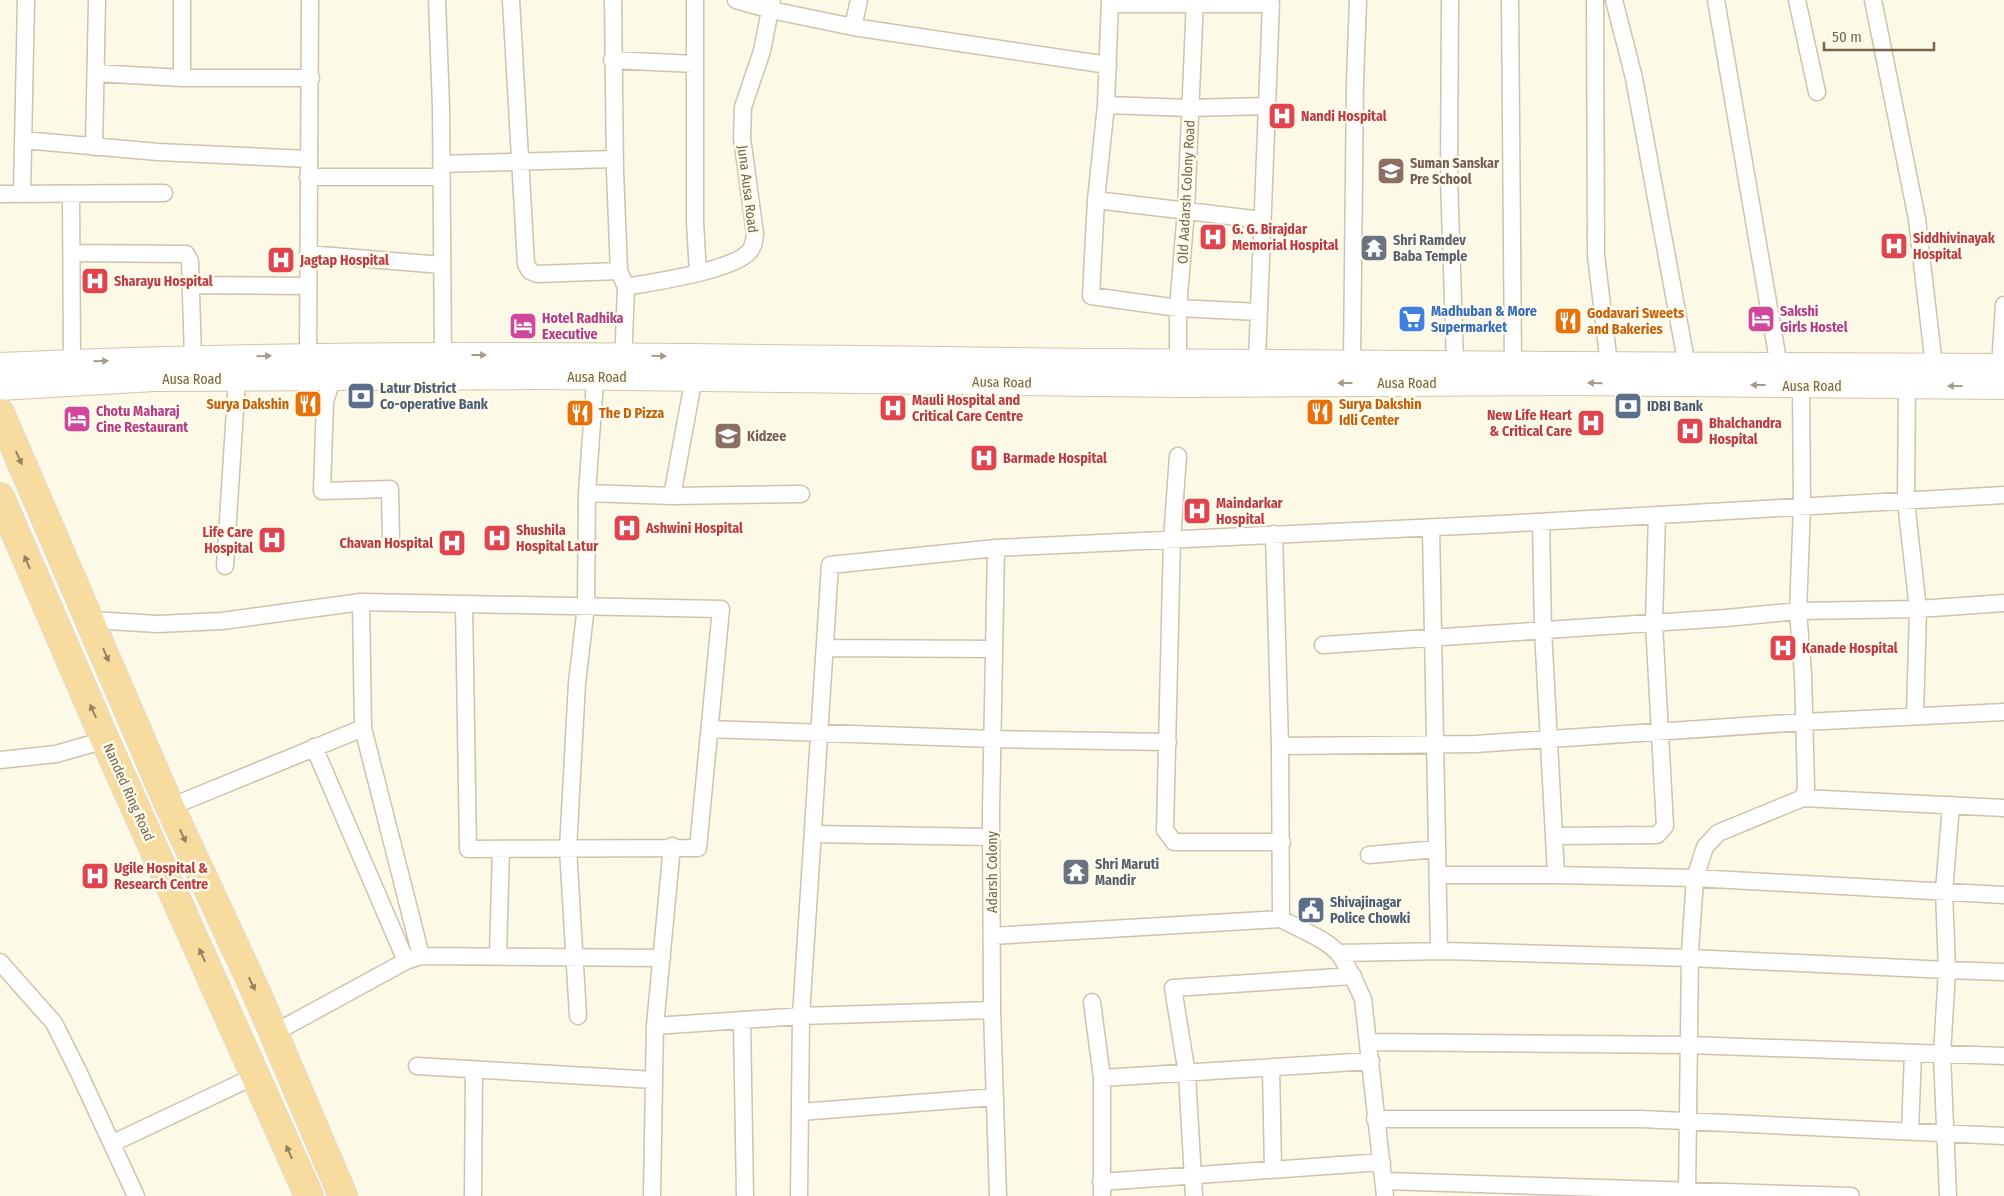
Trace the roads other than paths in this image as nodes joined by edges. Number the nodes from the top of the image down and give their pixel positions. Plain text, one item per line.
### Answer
1 (26, 0) edge
2 (97, 0) edge
3 (182, 0) edge
4 (310, 0) edge
5 (437, 0) edge
6 (511, 0) edge
7 (613, 0) edge
8 (695, 0) edge
9 (736, 0) edge
10 (859, 0) edge
11 (1358, 0) edge
12 (1450, 0) edge
13 (1510, 0) edge
14 (1595, 0) edge
15 (1614, 0) edge
16 (1716, 0) edge
17 (1798, 0) edge
18 (1873, 0) edge
19 (1110, 2) edge
20 (1194, 2) edge
21 (772, 5) edge
22 (853, 27) junction
23 (612, 60) junction
24 (695, 64) junction
25 (1108, 65) junction
26 (96, 73) junction
27 (182, 78) junction
28 (311, 78) junction
29 (1817, 92) dead end
30 (1106, 106) junction
31 (1267, 106) junction
32 (1190, 108) junction
33 (23, 140) junction
34 (94, 147) junction
35 (614, 159) junction
36 (308, 160) junction
37 (520, 163) junction
38 (441, 170) junction
39 (308, 177) junction
40 (0, 194) edge
41 (22, 194) junction
42 (71, 194) junction
43 (164, 194) dead end
44 (1096, 200) junction
45 (1186, 210) junction
46 (1262, 220) junction
47 (72, 253) junction
48 (308, 254) junction
49 (442, 265) junction
50 (619, 271) junction
51 (698, 274) junction
52 (191, 285) junction
53 (308, 286) junction
54 (626, 287) junction
55 (2004, 305) edge
56 (1178, 308) junction
57 (1259, 312) junction
58 (308, 355) junction
59 (443, 355) junction
60 (193, 358) junction
61 (1257, 361) junction
62 (72, 362) junction
63 (1352, 362) junction
64 (1456, 363) junction
65 (1513, 364) junction
66 (1609, 364) junction
67 (0, 365) edge
68 (596, 366) junction
69 (623, 366) junction
70 (1687, 366) junction
71 (1779, 366) junction
72 (1934, 366) junction
73 (2003, 373) edge
74 (1178, 374) junction
75 (694, 377) junction
76 (237, 378) junction
77 (333, 378) junction
78 (1801, 386) junction
79 (1907, 386) junction
80 (0, 388) edge
81 (0, 413) edge
82 (1178, 456) dead end
83 (587, 493) junction
84 (801, 494) dead end
85 (2004, 495) edge
86 (672, 496) junction
87 (0, 497) edge
88 (1906, 502) junction
89 (1802, 507) junction
90 (1657, 515) junction
91 (1541, 522) junction
92 (1431, 528) junction
93 (1274, 534) junction
94 (391, 538) dead end
95 (1172, 539) junction
96 (996, 548) junction
97 (226, 566) dead end
98 (361, 602) junction
99 (2004, 603) edge
100 (464, 604) junction
101 (586, 606) junction
102 (1918, 609) junction
103 (1798, 612) junction
104 (91, 620) junction
105 (1654, 623) junction
106 (1543, 630) junction
107 (1433, 638) junction
108 (1323, 645) dead end
109 (825, 648) junction
110 (994, 649) junction
111 (2004, 712) edge
112 (1915, 716) junction
113 (1804, 722) junction
114 (363, 728) junction
115 (710, 729) junction
116 (819, 732) junction
117 (1658, 732) junction
118 (993, 739) junction
119 (105, 740) junction
120 (1549, 740) junction
121 (1168, 742) junction
122 (1436, 745) junction
123 (1280, 746) junction
124 (314, 747) junction
125 (0, 760) edge
126 (1803, 798) junction
127 (1950, 805) junction
128 (170, 807) junction
129 (2004, 808) edge
130 (813, 834) junction
131 (1554, 836) junction
132 (992, 837) junction
133 (1282, 842) junction
134 (672, 846) junction
135 (1438, 848) junction
136 (500, 849) junction
137 (568, 849) junction
138 (1369, 855) dead end
139 (1438, 875) junction
140 (1556, 875) junction
141 (1695, 878) junction
142 (1944, 891) junction
143 (2004, 894) edge
144 (1281, 919) junction
145 (992, 936) junction
146 (1439, 951) junction
147 (1338, 953) junction
148 (498, 956) junction
149 (574, 956) junction
150 (662, 958) junction
151 (1690, 958) junction
152 (413, 959) junction
153 (0, 962) edge
154 (1948, 970) junction
155 (2004, 972) edge
156 (1353, 976) junction
157 (1092, 1002) dead end
158 (992, 1010) junction
159 (578, 1016) dead end
160 (801, 1016) junction
161 (742, 1020) junction
162 (656, 1026) junction
163 (274, 1033) junction
164 (1369, 1042) junction
165 (1689, 1044) junction
166 (1913, 1053) junction
167 (1942, 1056) junction
168 (2004, 1056) edge
169 (1371, 1061) junction
170 (417, 1066) dead end
171 (1271, 1069) junction
172 (474, 1070) junction
173 (1187, 1074) junction
174 (255, 1076) junction
175 (1102, 1078) junction
176 (654, 1080) junction
177 (995, 1097) junction
178 (800, 1112) junction
179 (1375, 1119) junction
180 (1688, 1121) junction
181 (1910, 1132) junction
182 (1947, 1133) junction
183 (2004, 1136) edge
184 (113, 1143) junction
185 (1382, 1162) junction
186 (1273, 1169) junction
187 (1192, 1174) junction
188 (1101, 1189) edge
189 (1385, 1189) edge
190 (1688, 1194) edge
191 (136, 1196) edge
192 (309, 1196) edge
193 (343, 1196) edge
194 (472, 1196) edge
195 (652, 1196) edge
196 (745, 1196) edge
197 (800, 1196) edge
198 (998, 1196) edge
199 (1194, 1196) edge
200 (1852, 1196) edge
201 (1948, 1196) edge

1 - 33 street
2 - 26 street
3 - 27 street
4 - 28 street
5 - 38 street
6 - 37 street
7 - 23 street
8 - 24 street
9 - 21 street
10 - 22 street
11 - 63 street
12 - 64 street
13 - 65 street
14 - 66 street
15 - 70 street
16 - 71 street
17 - 29 street
18 - 72 street
19 - 20 street
19 - 25 street
20 - 31 street
20 - 32 street, Old Aadarsh Colony Road
21 - 22 street
21 - 51 street, Juna Ausa Road
22 - 25 street
23 - 24 street
23 - 35 street
24 - 51 street
25 - 30 street
26 - 27 street
26 - 34 street
27 - 28 street
28 - 36 street
30 - 32 street
30 - 44 street
31 - 32 street
31 - 46 street
32 - 45 street, Old Aadarsh Colony Road
33 - 34 street
33 - 41 street
34 - 36 street
35 - 37 street
35 - 50 street
36 - 39 street
37 - 38 street
37 - 50 street
38 - 39 street
38 - 49 street
39 - 48 street
40 - 41 street
41 - 42 street
42 - 43 street
42 - 47 street
44 - 45 street
44 - 56 street
45 - 46 street
45 - 56 street, Old Aadarsh Colony Road
46 - 57 street
47 - 52 street
47 - 62 street
48 - 49 street
48 - 53 street
49 - 59 street
50 - 54 street
51 - 54 street, Juna Ausa Road
52 - 53 street
52 - 60 street
53 - 58 street
54 - 69 street
55 - 73 street
56 - 57 street
56 - 74 street, Old Aadarsh Colony Road
57 - 61 street
58 - 59 main road
60 -> 58 main road
59 -> 68 main road
62 -> 60 main road
61 - 63 main road
61 - 74 main road
62 - 67 main road
63 - 64 main road
64 - 65 main road
65 - 66 main road
66 - 70 main road
68 - 69 main road
68 - 77 main road, Ausa Road
68 - 83 street
69 -> 74 main road
69 - 75 main road, Ausa Road
70 - 71 main road
71 - 72 main road
72 - 73 main road
73 -> 79 main road, Ausa Road
74 - 75 main road, Ausa Road
78 -> 74 main road, Ausa Road
75 - 86 street
76 - 77 main road, Ausa Road
76 - 80 main road, Ausa Road
76 - 97 street
77 - 94 street
78 - 79 main road, Ausa Road
78 - 89 street
79 - 88 street
81 -> 104 highway
82 - 95 street
83 - 86 street
83 - 101 street
84 - 86 street
85 - 88 street
119 -> 87 highway, Nanded Ring Road
88 - 89 street
88 - 102 street
89 - 90 street
89 - 103 street
90 - 91 street
90 - 105 street
91 - 92 street
91 - 106 street
92 - 93 street
92 - 107 street
93 - 95 street
93 - 123 street
95 - 96 street
95 - 121 street
96 - 109 street
96 - 110 street, Adarsh Colony
98 - 100 street
98 - 104 street
98 - 114 street
99 - 102 street
100 - 101 street
100 - 136 street
101 - 115 street
101 - 137 street
102 - 103 street
102 - 112 street
103 - 105 street
103 - 113 street
104 -> 128 highway
105 - 106 street
105 - 117 street
106 - 107 street
106 - 120 street
107 - 108 street
107 - 122 street
109 - 110 street
109 - 116 street
110 - 118 street, Adarsh Colony
111 - 112 street
112 - 113 street
113 - 117 street
113 - 126 street
114 - 124 street
114 - 152 street
115 - 116 street
115 - 134 street
116 - 118 street
116 - 130 street
117 - 120 street
117 - 131 street
118 - 121 street
118 - 132 street, Adarsh Colony
119 - 125 street
174 -> 119 highway, Nanded Ring Road
120 - 122 street
120 - 131 street
121 - 133 street
122 - 123 street
122 - 135 street
123 - 133 street
124 - 128 street
124 - 152 street
126 - 127 street
126 - 141 street
127 - 129 street
127 - 142 street
128 -> 163 highway
130 - 132 street
130 - 160 street
131 - 140 street
132 - 145 street, Adarsh Colony
133 - 144 street
134 - 137 street
134 - 150 street
135 - 138 street
135 - 139 street
136 - 137 street
136 - 148 street
137 - 149 street
139 - 140 street
139 - 146 street
140 - 141 street
141 - 142 street
141 - 151 street
142 - 143 street
142 - 154 street
144 - 145 street
144 - 147 street
145 - 158 street, Adarsh Colony
146 - 147 street
146 - 151 street
147 - 156 street
148 - 149 street
148 - 152 street
149 - 150 street
149 - 159 street
150 - 162 street
151 - 154 street
151 - 165 street
152 - 163 street
153 - 184 street
154 - 155 street
154 - 167 street
156 - 164 street
156 - 173 street
157 - 175 street
158 - 160 street
158 - 177 street, Adarsh Colony
160 - 161 street
160 - 178 street
161 - 162 street
161 - 196 street
162 - 176 street
163 - 193 highway
164 - 165 street
164 - 169 street
165 - 166 street
165 - 180 street
166 - 167 street
166 - 181 street
167 - 168 street
167 - 182 street
169 - 171 street
169 - 179 street
170 - 172 street
171 - 173 street
171 - 186 street
172 - 176 street
172 - 194 street
173 - 175 street
173 - 187 street
174 - 184 street
192 -> 174 highway, Nanded Ring Road
175 - 188 street
176 - 195 street
177 - 178 street
177 - 198 street, Adarsh Colony
178 - 197 street
179 - 180 street
179 - 185 street
180 - 181 street
180 - 190 street
181 - 182 street
182 - 183 street
182 - 201 street
184 - 191 street
185 - 186 street
185 - 189 street
186 - 187 street
187 - 188 street
187 - 199 street
189 - 190 street
190 - 200 street

